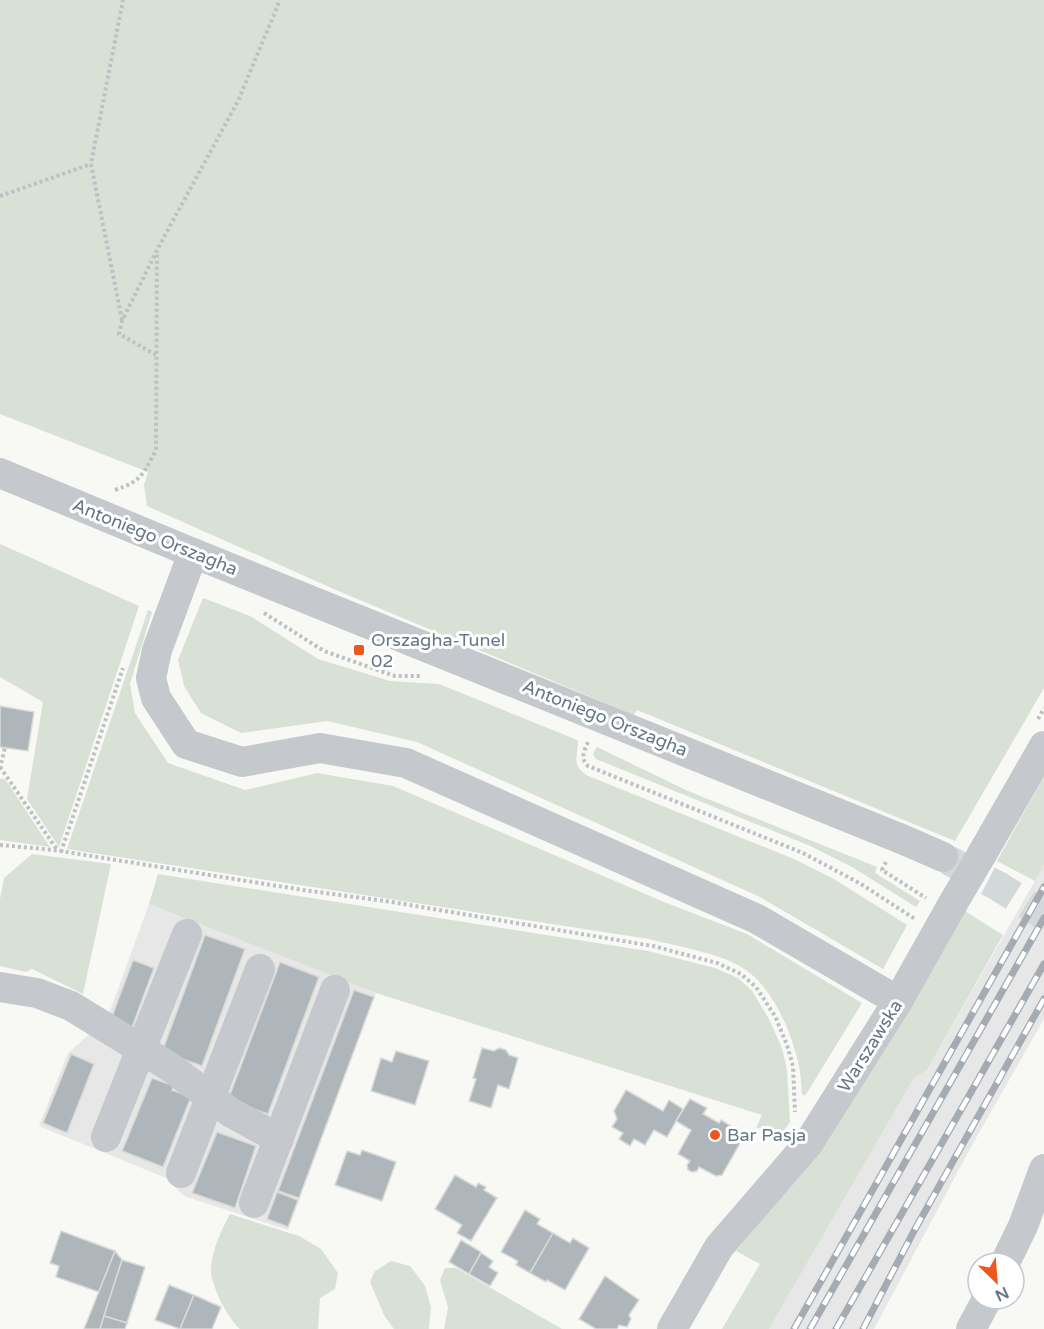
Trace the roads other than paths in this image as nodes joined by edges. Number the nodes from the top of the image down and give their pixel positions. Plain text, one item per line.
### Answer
1 (0, 473) edge
2 (193, 553) junction
3 (1044, 746) edge
4 (943, 857) tunnel mouth
5 (187, 934) dead end
6 (260, 969) dead end
7 (0, 987) edge
8 (335, 990) dead end
9 (898, 1001) junction
10 (141, 1049) junction
11 (210, 1098) junction
12 (106, 1137) dead end
13 (279, 1139) junction
14 (1044, 1169) edge
15 (181, 1173) dead end
16 (254, 1203) dead end
17 (1011, 1251) edge
18 (981, 1311) edge
19 (672, 1329) edge
20 (971, 1329) edge

1 - 2 street, Antoniego Orszagha
2 - 4 street, Antoniego Orszagha
2 - 9 street
3 - 9 street, Warszawska, bridge
5 - 10 street
6 - 11 street
7 - 10 street
8 - 13 street
9 - 19 street, Warszawska
10 - 11 street
10 - 12 street
11 - 13 street
11 - 15 street
13 - 16 street
14 - 17 street
18 - 20 street

